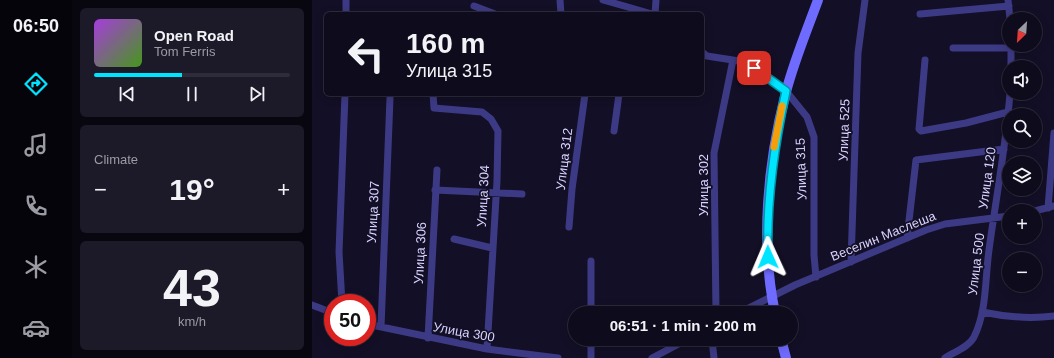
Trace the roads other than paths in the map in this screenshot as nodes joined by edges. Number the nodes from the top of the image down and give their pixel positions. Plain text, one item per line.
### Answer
1 (346, 0) edge
2 (560, 0) edge
3 (603, 0) edge
4 (656, 0) edge
5 (818, 0) edge
6 (865, 0) edge
7 (1008, 3) edge
8 (474, 6) dead end
9 (627, 11) edge
10 (346, 12) edge
11 (490, 12) edge
12 (561, 12) edge
13 (655, 12) edge
14 (920, 14) dead end
15 (1002, 46) edge
16 (953, 48) dead end
17 (704, 54) edge
18 (733, 60) junction
19 (925, 60) dead end
20 (786, 91) junction
21 (345, 96) edge
22 (433, 96) edge
23 (585, 96) edge
24 (619, 96) edge
25 (390, 98) dead end
26 (1002, 114) edge
27 (614, 131) dead end
28 (1054, 133) edge
29 (1004, 149) joint
30 (437, 170) dead end
31 (436, 190) junction
32 (496, 193) junction
33 (522, 194) dead end
34 (1051, 207) edge
35 (1002, 217) edge
36 (994, 219) junction
37 (569, 227) dead end
38 (907, 238) junction
39 (454, 239) dead end
40 (492, 248) junction
41 (591, 261) dead end
42 (852, 262) junction
43 (816, 277) junction
44 (341, 294) edge
45 (772, 297) junction
46 (312, 305) edge
47 (591, 306) edge
48 (716, 306) edge
49 (753, 306) edge
50 (774, 306) edge
51 (324, 310) edge
52 (982, 312) junction
53 (1054, 316) edge
54 (376, 326) edge
55 (381, 327) junction
56 (428, 338) junction
57 (591, 346) edge
58 (675, 346) edge
59 (713, 346) edge
60 (783, 346) edge
61 (487, 349) junction
62 (509, 355) edge
63 (558, 358) edge
64 (591, 358) edge
65 (652, 358) edge
66 (714, 358) edge
67 (786, 358) edge
68 (945, 358) edge

1 - 10 street
2 - 12 street
3 - 9 street
4 - 13 street
5 - 20 main road
6 - 42 street, Улица 525
7 - 14 street
8 - 11 street
15 - 16 street
17 - 18 street, Улица 315
18 - 20 street, Улица 315
18 - 48 street, Улица 302
19 - 26 street
20 - 43 street, Улица 315
20 - 45 main road
21 - 44 street
22 - 32 street, Улица 304
23 - 37 street, Улица 312
24 - 27 street
25 - 55 street, Улица 307
28 - 34 street
29 - 36 street, Улица 120
29 - 38 street
30 - 31 street, Улица 306
31 - 32 street
31 - 56 street, Улица 306
32 - 33 street
32 - 40 street, Улица 304
35 - 36 street, Веселин Маслеша
36 - 38 street, Веселин Маслеша
36 - 52 street, Улица 500
38 - 42 street, Веселин Маслеша
39 - 40 street
40 - 61 street, Улица 304
41 - 47 street
42 - 43 street, Веселин Маслеша
43 - 45 street, Веселин Маслеша
45 - 49 street
45 - 50 main road
46 - 51 street
52 - 53 street
52 - 68 street
54 - 55 street, Улица 300
55 - 56 street, Улица 300
56 - 61 street, Улица 300
57 - 64 street
58 - 65 street
59 - 66 street
60 - 67 main road
61 - 62 street, Улица 300
62 - 63 street, Улица 300

